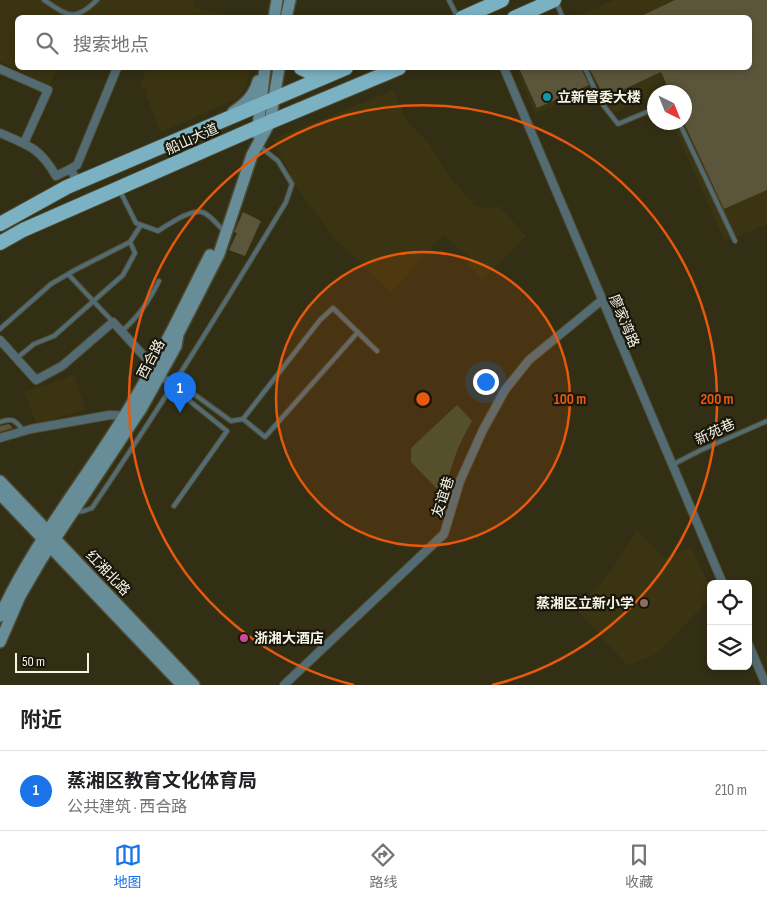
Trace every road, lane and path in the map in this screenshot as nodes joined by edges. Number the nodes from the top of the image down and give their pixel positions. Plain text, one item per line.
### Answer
1 (44, 0) edge
2 (97, 0) edge
3 (277, 0) edge
4 (290, 0) edge
5 (449, 0) edge
6 (502, 0) edge
7 (555, 0) edge
8 (274, 15) edge
9 (287, 15) edge
10 (458, 15) edge
11 (467, 15) edge
12 (521, 15) edge
13 (562, 15) edge
14 (0, 69) edge
15 (116, 70) edge
16 (263, 70) edge
17 (264, 70) edge
18 (279, 70) edge
19 (305, 70) edge
20 (339, 70) edge
21 (394, 70) edge
22 (505, 70) edge
23 (586, 70) edge
24 (275, 97) junction
25 (260, 105) junction
26 (647, 112) edge
27 (264, 124) junction
28 (213, 125) junction
29 (683, 130) edge
30 (0, 133) edge
31 (24, 143) junction
32 (258, 144) junction
33 (70, 169) junction
34 (78, 182) junction
35 (119, 189) junction
36 (0, 224) edge
37 (141, 225) junction
38 (220, 228) junction
39 (735, 241) dead end
40 (130, 242) junction
41 (0, 243) edge
42 (68, 274) junction
43 (159, 281) dead end
44 (602, 300) junction
45 (93, 301) junction
46 (113, 322) junction
47 (0, 329) edge
48 (122, 332) junction
49 (358, 332) junction
50 (0, 340) edge
51 (378, 351) dead end
52 (17, 359) junction
53 (154, 372) junction
54 (176, 381) junction
55 (171, 388) junction
56 (130, 417) junction
57 (243, 419) junction
58 (767, 421) edge
59 (0, 422) edge
60 (24, 431) junction
61 (0, 438) edge
62 (672, 465) junction
63 (0, 481) edge
64 (0, 494) edge
65 (174, 506) dead end
66 (73, 512) junction
67 (49, 539) junction
68 (721, 580) edge
69 (0, 616) edge
70 (0, 642) edge
71 (752, 652) edge
72 (182, 685) edge
73 (194, 685) edge
74 (284, 685) edge
75 (766, 685) edge

1 - 2 lane
3 - 8 main road
4 - 9 main road
5 - 10 lane
6 - 11 highway
7 - 12 highway
7 - 13 lane
14 - 31 street
15 - 33 street
16 - 28 main road
17 - 25 main road, 西合路
18 - 24 main road, 西合路
19 - 20 highway
20 - 24 highway, 船山大道
21 - 27 highway, 船山大道
22 - 44 street, 廖家湾路
23 - 26 lane
24 - 25 highway, 船山大道
24 - 27 main road, 西合路
25 - 27 main road, 西合路
25 - 28 highway, 船山大道
27 - 32 main road, 西合路
27 - 35 highway, 船山大道
27 - 38 main road, 西合路
28 - 34 highway, 船山大道
29 - 39 lane
30 - 31 street
31 - 33 street
32 - 53 main road, 西合路
32 - 54 lane
33 - 34 street
34 - 36 highway, 船山大道
35 - 37 lane
35 - 41 highway, 船山大道
37 - 38 lane
37 - 40 lane
38 - 53 main road, 西合路
40 - 42 lane
40 - 45 lane
42 - 45 lane
42 - 47 lane
43 - 48 lane
44 - 62 street, 廖家湾路
44 - 74 street, 友谊巷
45 - 46 lane
45 - 52 lane
46 - 48 street
46 - 52 street
48 - 53 street
49 - 51 lane
49 - 57 lane
49 - 57 lane
50 - 52 street
53 - 54 lane
53 - 55 lane
53 - 56 main road, 西合路
54 - 55 lane
54 - 57 lane
55 - 65 lane
55 - 66 lane
56 - 60 street
56 - 66 main road, 西合路
56 - 67 main road, 西合路
58 - 62 lane, 新苑巷
59 - 60 lane
60 - 61 street
62 - 68 street, 廖家湾路
63 - 67 main road, 红湘北路
64 - 67 main road, 红湘北路
66 - 67 main road, 西合路
67 - 69 main road, 西合路
67 - 70 main road, 西合路
67 - 72 main road, 红湘北路
67 - 73 main road, 红湘北路
71 - 75 street

